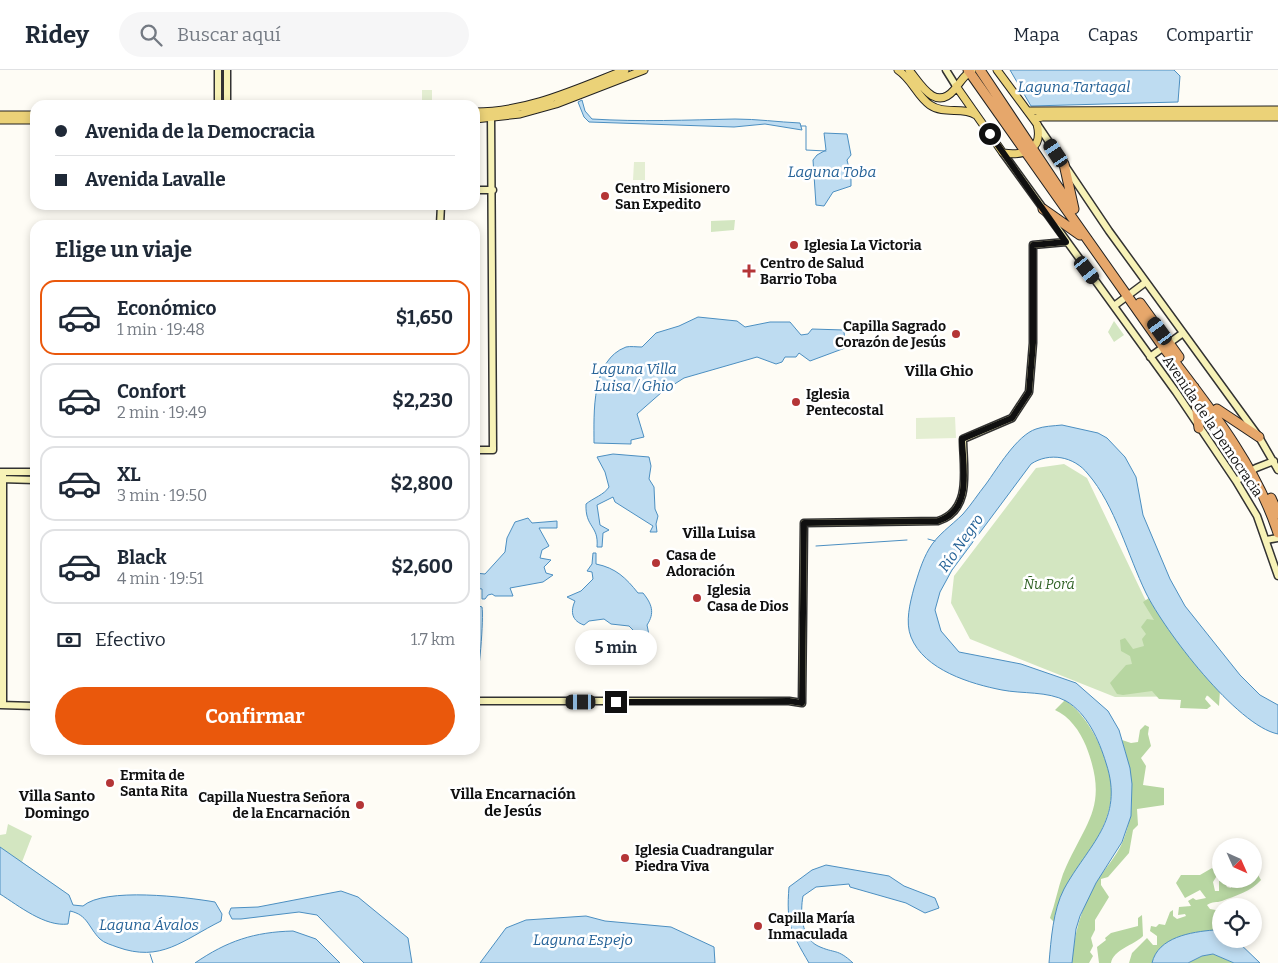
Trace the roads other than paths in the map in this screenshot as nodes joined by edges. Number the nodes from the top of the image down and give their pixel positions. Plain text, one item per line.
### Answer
1 (218, 70) edge
2 (227, 70) edge
3 (625, 70) edge
4 (644, 70) edge
5 (898, 70) edge
6 (909, 70) edge
7 (946, 70) edge
8 (980, 70) edge
9 (999, 70) edge
10 (970, 71) edge
11 (218, 86) junction
12 (227, 86) junction
13 (956, 86) junction
14 (218, 100) edge
15 (227, 100) edge
16 (1278, 110) edge
17 (1028, 111) junction
18 (480, 113) edge
19 (0, 115) edge
20 (30, 115) edge
21 (491, 115) junction
22 (976, 116) junction
23 (1278, 117) edge
24 (480, 118) edge
25 (0, 120) edge
26 (30, 120) edge
27 (1035, 122) junction
28 (1028, 151) junction
29 (1003, 153) junction
30 (1064, 164) junction
31 (480, 190) edge
32 (493, 190) junction
33 (1043, 209) junction
34 (1074, 211) junction
35 (1066, 242) junction
36 (1090, 243) junction
37 (1146, 282) junction
38 (1130, 294) junction
39 (1114, 306) junction
40 (1183, 333) junction
41 (1166, 346) junction
42 (1150, 357) junction
43 (1193, 384) junction
44 (1217, 409) junction
45 (1200, 428) junction
46 (1259, 437) junction
47 (480, 450) edge
48 (1274, 461) junction
49 (1254, 470) junction
50 (1278, 470) edge
51 (30, 473) edge
52 (1, 476) edge
53 (30, 479) edge
54 (1236, 481) junction
55 (1278, 514) edge
56 (1278, 533) edge
57 (1278, 538) edge
58 (1266, 540) junction
59 (1278, 576) edge
60 (30, 701) edge
61 (480, 702) edge
62 (2, 703) edge
63 (30, 706) edge

1 - 11 street
2 - 12 street
3 - 21 main road
4 - 21 main road
5 - 22 main road
6 - 13 main road
7 - 13 street
8 - 28 highway, Avenida de la Democracia
9 - 17 main road
10 - 13 main road
10 - 28 highway, Avenida de la Democracia
11 - 12 street
11 - 14 street
12 - 15 street
13 - 22 main road
16 - 17 main road
17 - 27 main road
18 - 21 main road
19 - 20 main road
21 - 24 main road
21 - 32 street
22 - 29 main road
23 - 27 main road
25 - 26 main road
27 - 28 main road
27 - 30 street, Avenida de la Democracia
28 - 29 main road
28 - 34 highway, Avenida de la Democracia
28 - 36 highway, Avenida de la Democracia
29 - 33 street, Avenida de la Democracia
30 - 34 highway
30 - 37 street, Avenida de la Democracia
31 - 32 street
32 - 47 street
33 - 35 street, Avenida de la Democracia
33 - 36 highway
34 - 38 highway, Avenida de la Democracia
35 - 39 street, Avenida de la Democracia
35 - 61 street
36 - 38 highway, Avenida de la Democracia
37 - 38 street
37 - 40 street, Avenida de la Democracia
38 - 39 street
38 - 41 highway, Avenida de la Democracia
39 - 42 street, Avenida de la Democracia
40 - 41 street
40 - 46 street, Avenida de la Democracia
41 - 42 street
41 - 43 highway, Avenida de la Democracia
41 - 44 highway, Avenida de la Democracia
42 - 45 street, Avenida de la Democracia
43 - 45 highway
43 - 49 highway, Avenida de la Democracia
44 - 46 highway
44 - 49 highway, Avenida de la Democracia
45 - 54 street, Avenida de la Democracia
46 - 48 street, Avenida de la Democracia
48 - 49 street
48 - 50 street, Avenida de la Democracia
49 - 54 street
49 - 55 highway, Avenida de la Democracia
49 - 56 highway, Avenida de la Democracia
51 - 52 street
52 - 53 street
52 - 62 street
54 - 58 street, Avenida de la Democracia
57 - 58 street
58 - 59 street, Avenida de la Democracia
60 - 62 street
62 - 63 street

